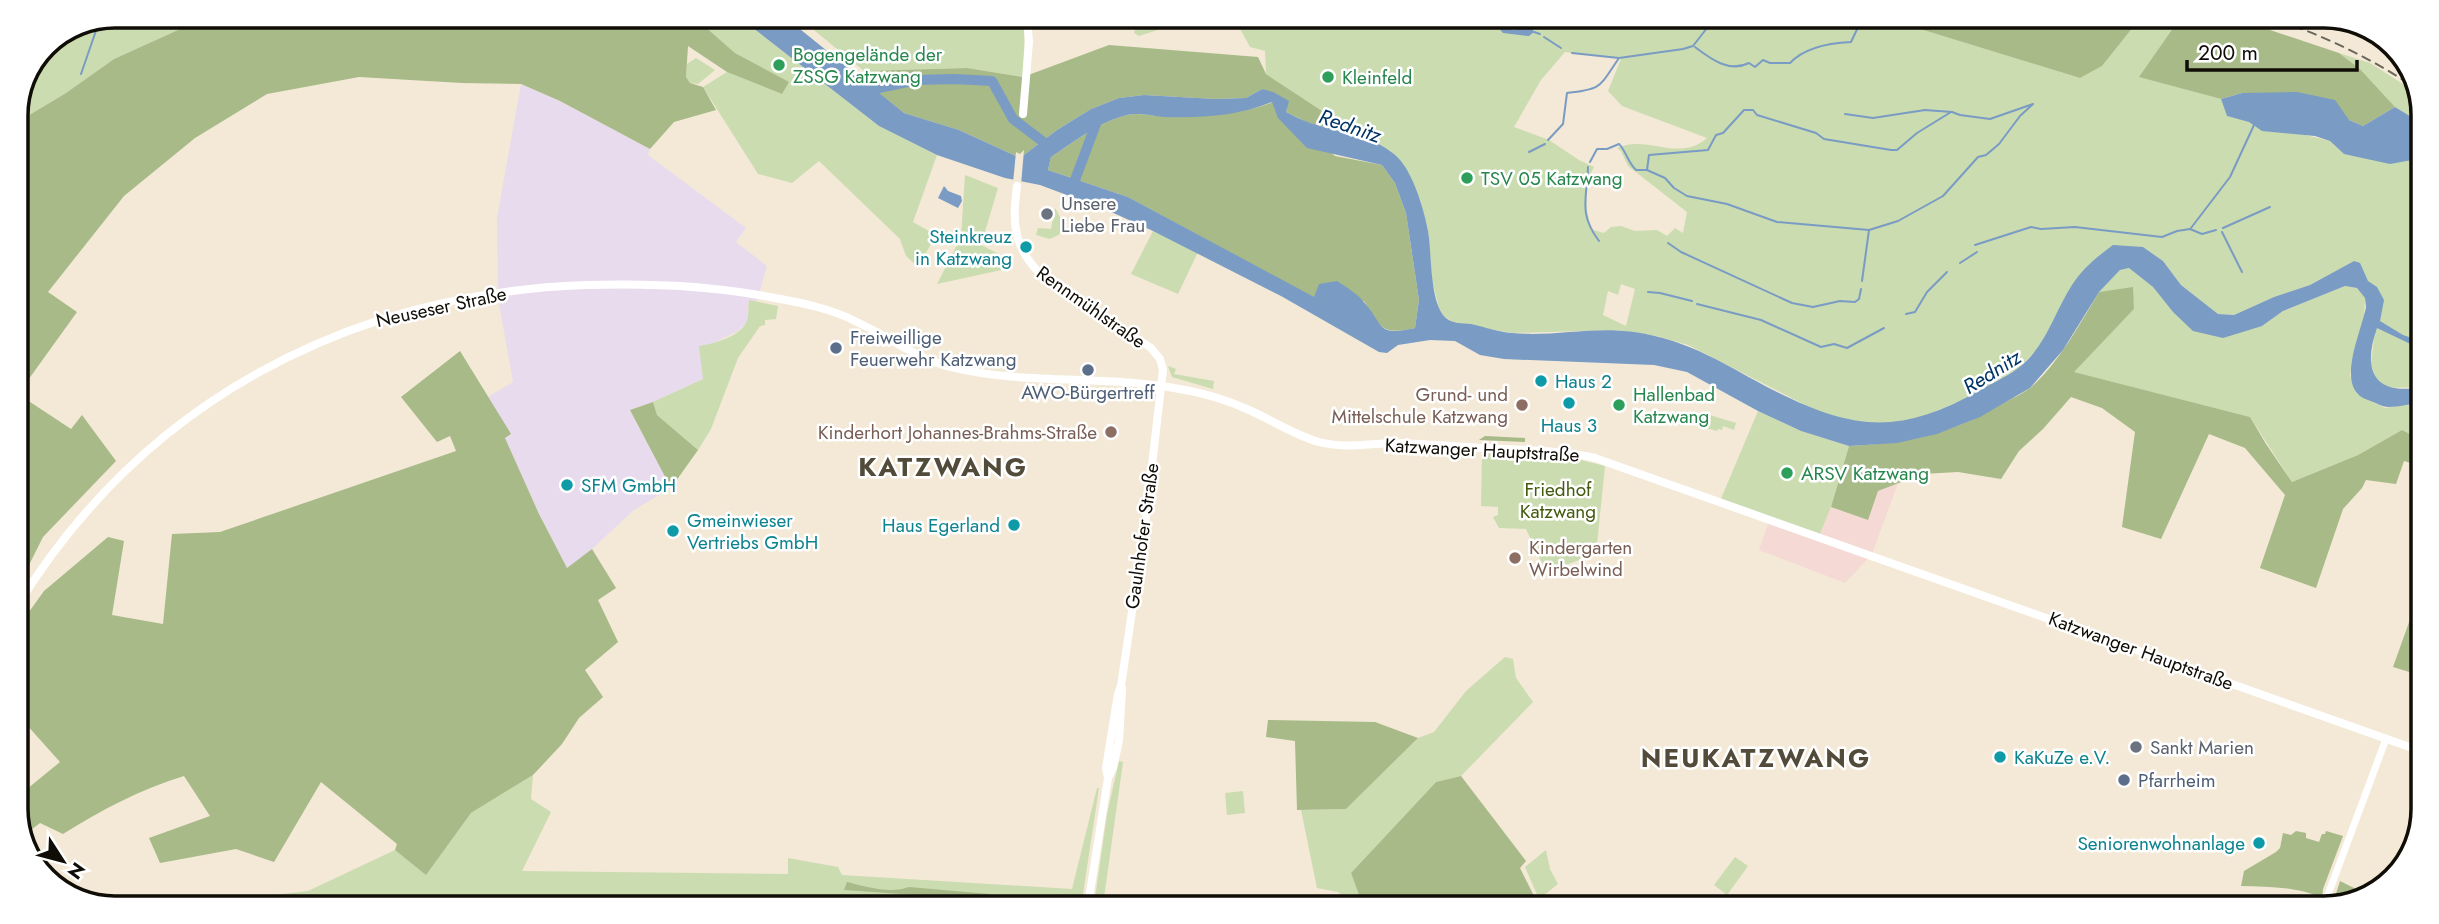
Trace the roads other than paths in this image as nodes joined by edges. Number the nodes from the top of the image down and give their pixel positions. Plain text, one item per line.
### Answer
1 (1028, 28) edge
2 (1023, 114) dead end
3 (1017, 186) dead end
4 (1161, 386) junction
5 (28, 590) edge
6 (2386, 739) junction
7 (2411, 748) edge
8 (1089, 896) edge
9 (2328, 896) edge

1 - 2 main road
3 - 4 main road, Rennmühlstraße
4 - 5 main road, Neuseser Straße
4 - 6 main road, Katzwanger Hauptstraße
4 - 8 main road, Gaulnhofer Straße
6 - 7 main road, Katzwanger Hauptstraße
6 - 9 street

